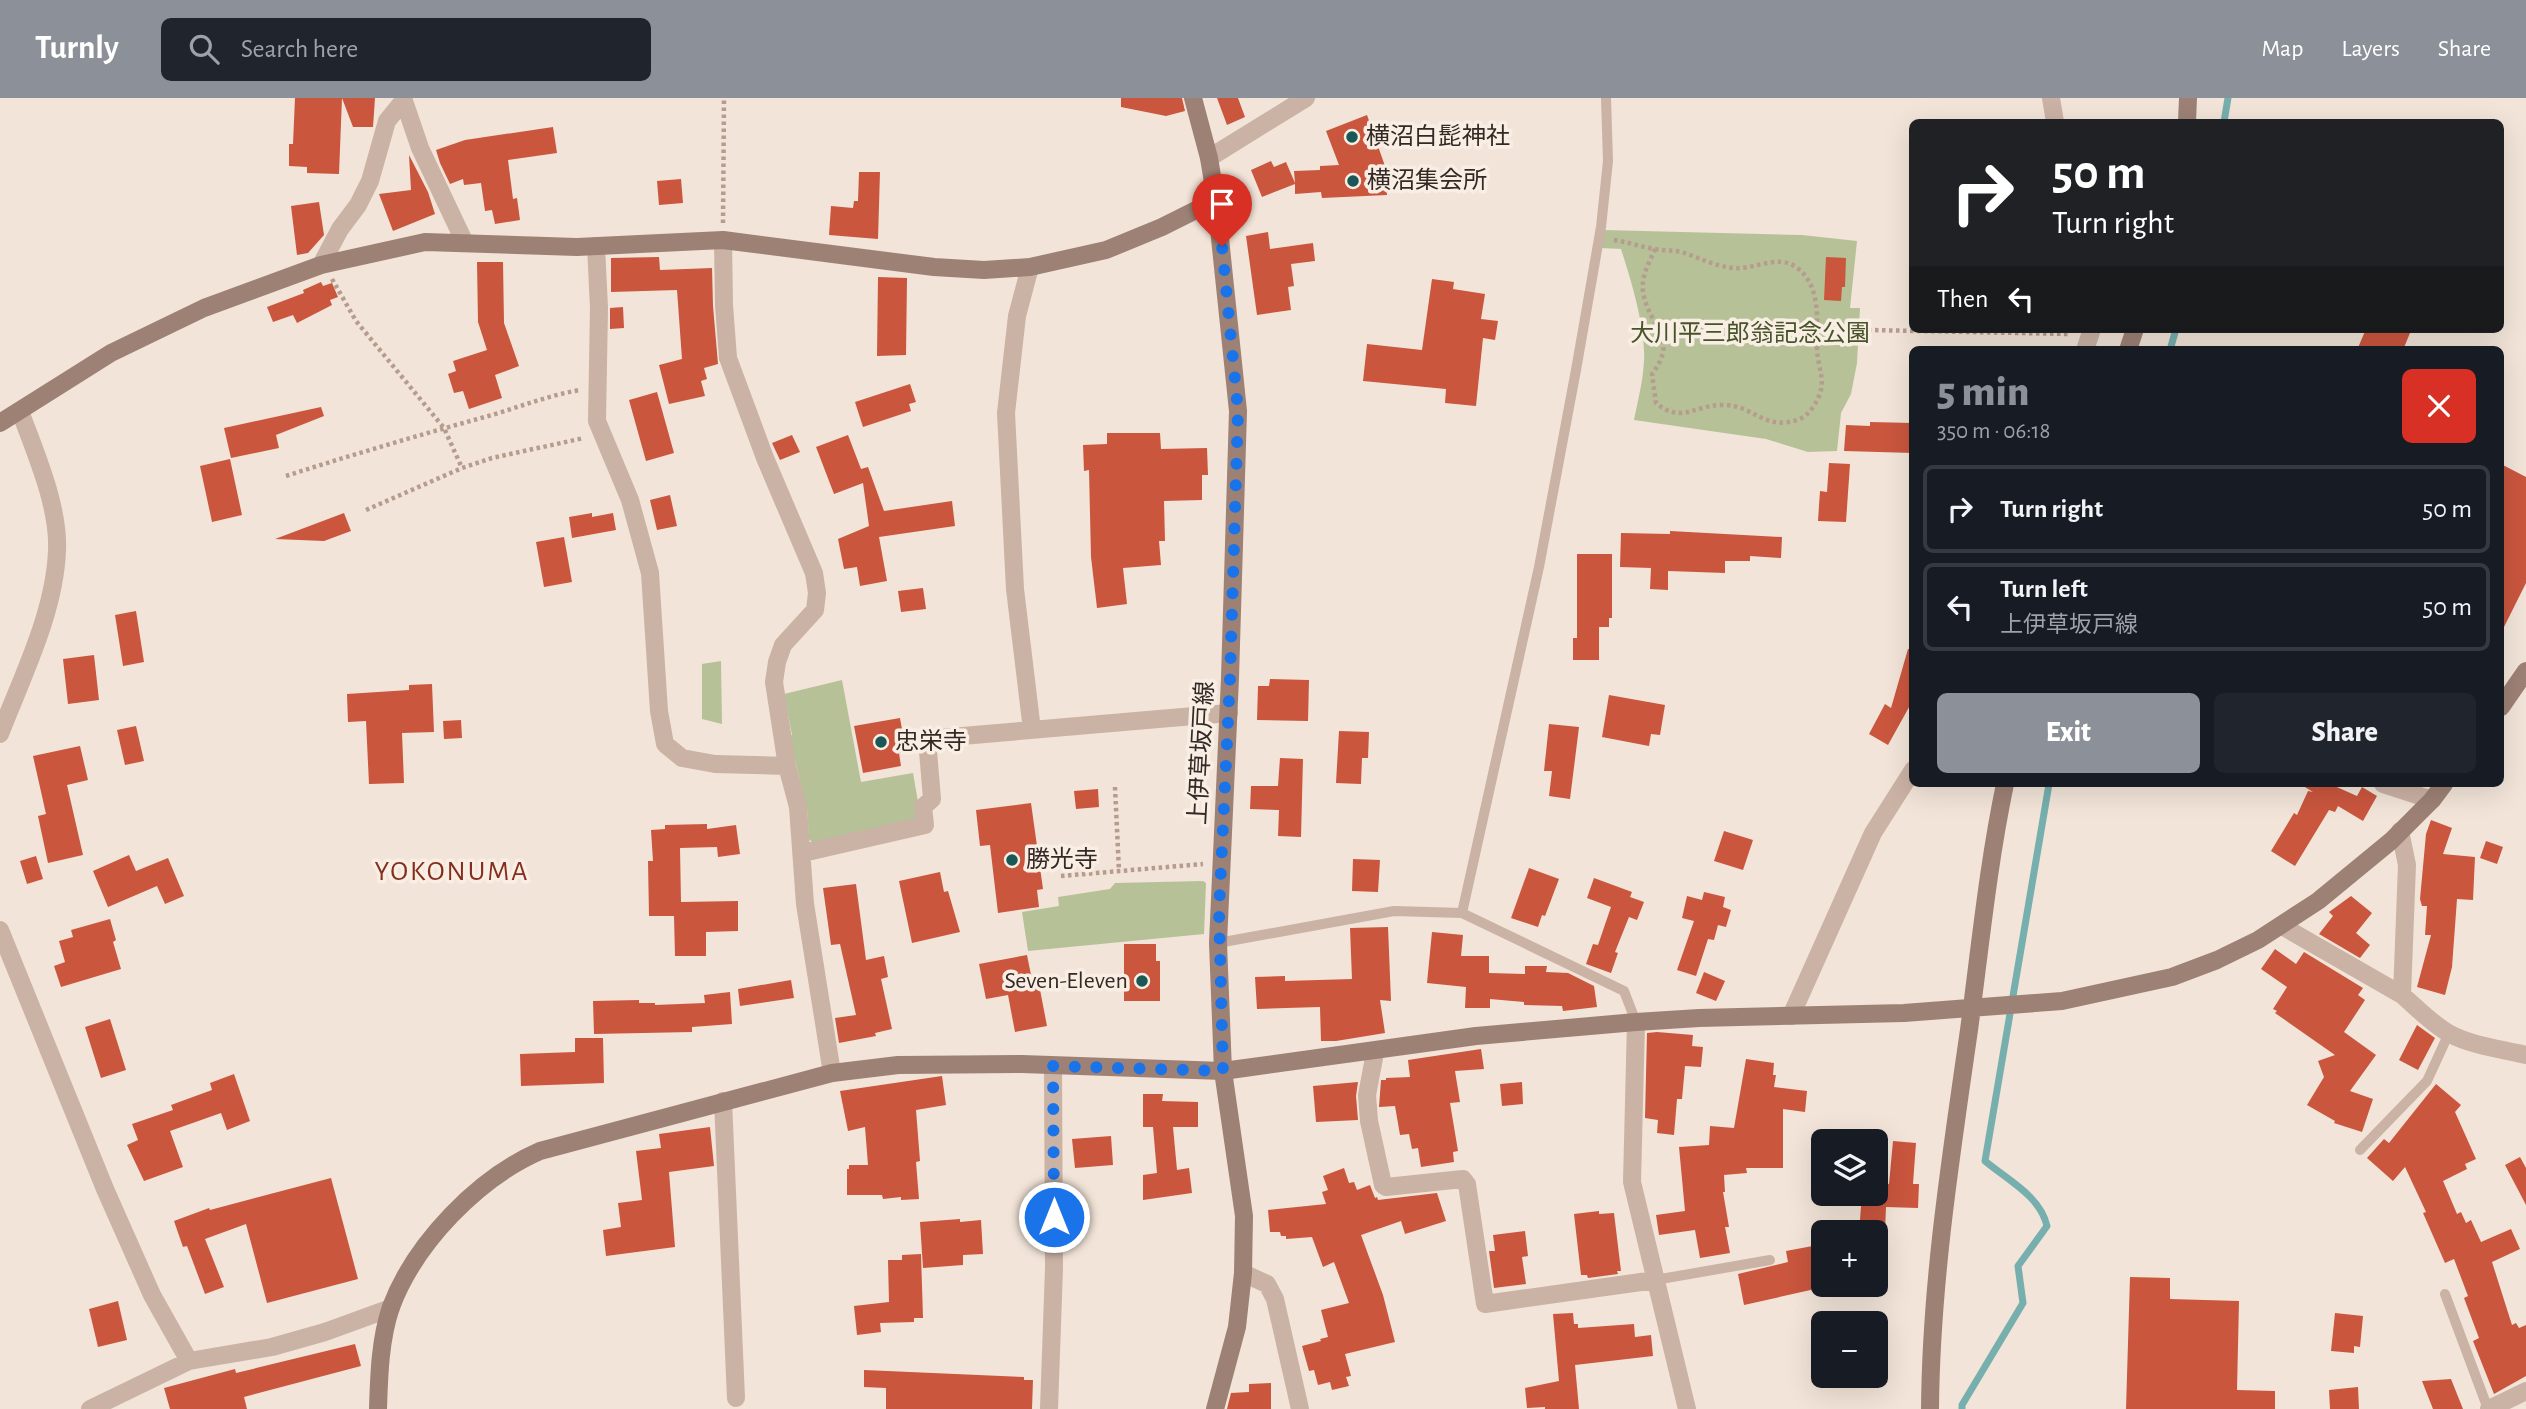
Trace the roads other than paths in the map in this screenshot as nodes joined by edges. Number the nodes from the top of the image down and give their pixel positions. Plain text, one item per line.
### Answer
1 (1193, 98) edge
2 (1307, 98) edge
3 (1606, 98) edge
4 (2051, 98) edge
5 (2188, 98) edge
6 (403, 99) edge
7 (2054, 119) edge
8 (2186, 119) edge
9 (1209, 158) junction
10 (1216, 200) junction
11 (723, 240) junction
12 (465, 243) junction
13 (596, 246) junction
14 (321, 265) junction
15 (1030, 267) junction
16 (20, 411) junction
17 (0, 423) edge
18 (2526, 671) edge
19 (2504, 703) edge
20 (1229, 713) junction
21 (1032, 730) junction
22 (0, 734) edge
23 (787, 766) junction
24 (1909, 776) edge
25 (2004, 787) edge
26 (2392, 787) edge
27 (2442, 787) edge
28 (2432, 800) junction
29 (2400, 831) junction
30 (803, 853) junction
31 (1462, 913) junction
32 (2283, 926) junction
33 (0, 930) edge
34 (1218, 943) junction
35 (2402, 995) junction
36 (1972, 1009) junction
37 (1791, 1016) junction
38 (1636, 1022) junction
39 (2449, 1033) junction
40 (2526, 1055) edge
41 (1374, 1058) dead end
42 (1053, 1066) junction
43 (1223, 1071) junction
44 (832, 1073) junction
45 (723, 1101) junction
46 (2360, 1150) dead end
47 (1770, 1260) dead end
48 (1243, 1273) junction
49 (1655, 1280) junction
50 (2445, 1294) dead end
51 (391, 1308) junction
52 (189, 1361) junction
53 (2526, 1391) edge
54 (736, 1398) dead end
55 (90, 1409) edge
56 (378, 1409) edge
57 (1049, 1409) edge
58 (1215, 1409) edge
59 (1300, 1409) edge
60 (1687, 1409) edge
61 (1930, 1409) edge
62 (2488, 1409) edge

1 - 9 street, 上伊草坂戸線
2 - 9 street
3 - 31 lane
4 - 7 street
5 - 8 street
6 - 12 street
6 - 14 street
9 - 10 street, 上伊草坂戸線
10 - 15 street
10 - 20 street, 上伊草坂戸線
11 - 13 street
11 - 15 street
11 - 23 street
12 - 13 street
12 - 14 street
13 - 23 street
14 - 16 street
15 - 21 street
16 - 17 street
16 - 22 street
18 - 19 street
20 - 21 street
20 - 34 street, 上伊草坂戸線
21 - 30 street
23 - 30 street
24 - 37 street
25 - 36 street
26 - 28 street
27 - 28 street
28 - 29 street
29 - 32 street
29 - 35 street
30 - 44 street
31 - 34 lane
31 - 38 lane
32 - 35 street
32 - 36 street
33 - 52 street
34 - 43 street, 上伊草坂戸線
35 - 39 street
36 - 37 street
36 - 61 street
37 - 38 street
38 - 43 street
38 - 49 street
39 - 40 street
39 - 46 lane
41 - 49 street
42 - 43 street
42 - 44 street
42 - 57 street
43 - 48 street, 上伊草坂戸線
44 - 45 street
45 - 51 street
45 - 54 street
47 - 49 lane
48 - 58 street, 上伊草坂戸線
48 - 59 street
49 - 60 street
50 - 62 lane
51 - 52 street
51 - 56 street
52 - 55 street
53 - 62 street

